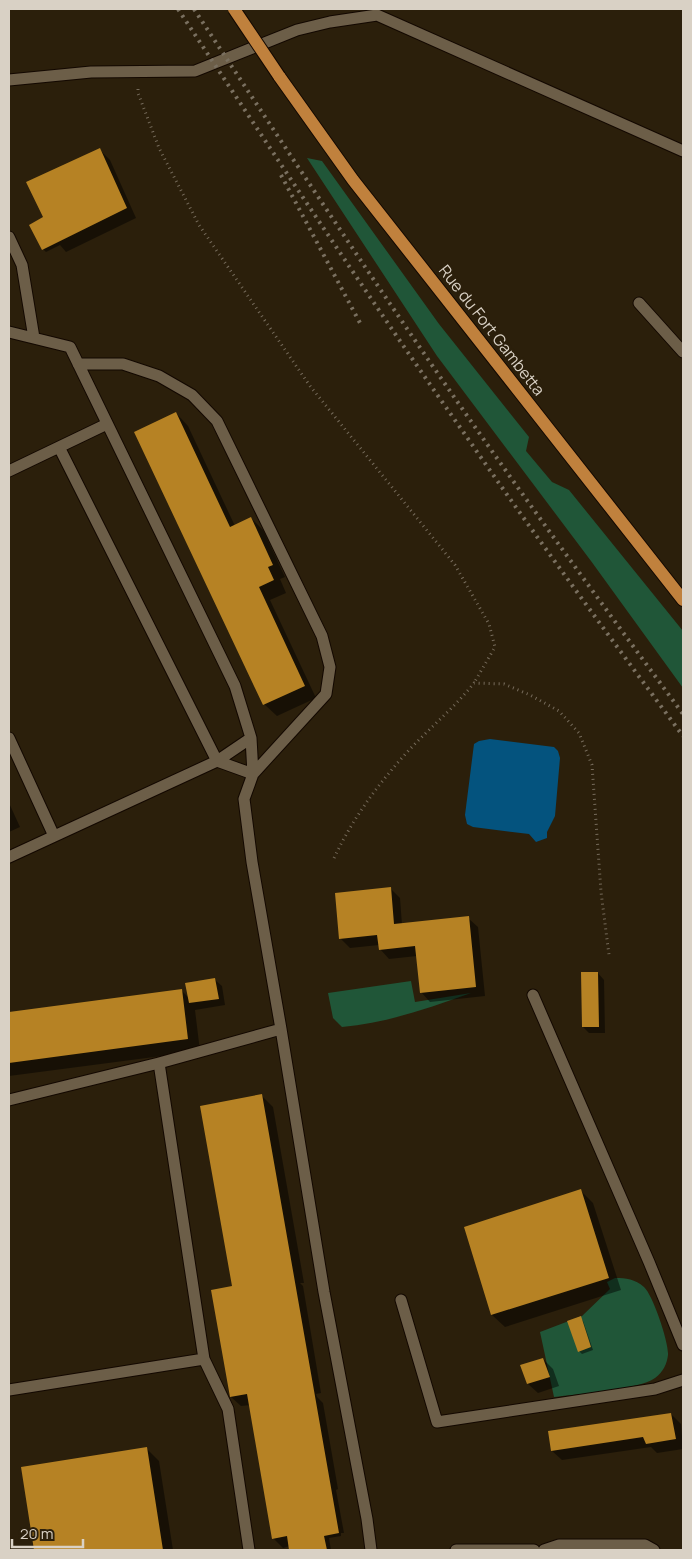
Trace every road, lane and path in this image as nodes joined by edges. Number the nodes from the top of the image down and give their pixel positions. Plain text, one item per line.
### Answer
1 (234, 9) edge
2 (141, 72) junction
3 (9, 80) edge
4 (683, 151) edge
5 (9, 237) edge
6 (640, 303) dead end
7 (9, 332) edge
8 (34, 338) junction
9 (683, 352) edge
10 (78, 364) junction
11 (108, 424) junction
12 (59, 447) junction
13 (9, 471) edge
14 (683, 600) edge
15 (474, 683) junction
16 (9, 738) edge
17 (251, 738) junction
18 (217, 761) junction
19 (254, 774) junction
20 (54, 836) junction
21 (9, 857) edge
22 (334, 858) dead end
23 (609, 956) dead end
24 (533, 995) dead end
25 (281, 1029) junction
26 (159, 1063) junction
27 (9, 1100) edge
28 (401, 1300) dead end
29 (683, 1345) edge
30 (204, 1359) junction
31 (683, 1380) edge
32 (9, 1390) edge
33 (249, 1550) edge
34 (371, 1550) edge
35 (456, 1550) edge
36 (534, 1550) edge
37 (544, 1550) edge
38 (654, 1550) edge

1 - 14 main road, Rue du Fort Gambetta, bridge
2 - 3 lane
2 - 4 lane
2 - 15 path
5 - 8 lane
6 - 9 lane
7 - 8 lane
8 - 10 lane
10 - 11 lane
10 - 19 lane
11 - 12 lane
11 - 17 lane
12 - 13 lane
12 - 18 lane
15 - 22 path
15 - 23 path
16 - 20 lane
17 - 18 lane
17 - 19 lane
18 - 19 lane
18 - 20 lane
19 - 25 lane
20 - 21 lane
24 - 29 lane
25 - 26 lane
25 - 34 lane
26 - 27 lane
26 - 30 lane
28 - 31 lane
30 - 32 lane
30 - 33 lane
35 - 36 lane
37 - 38 lane

